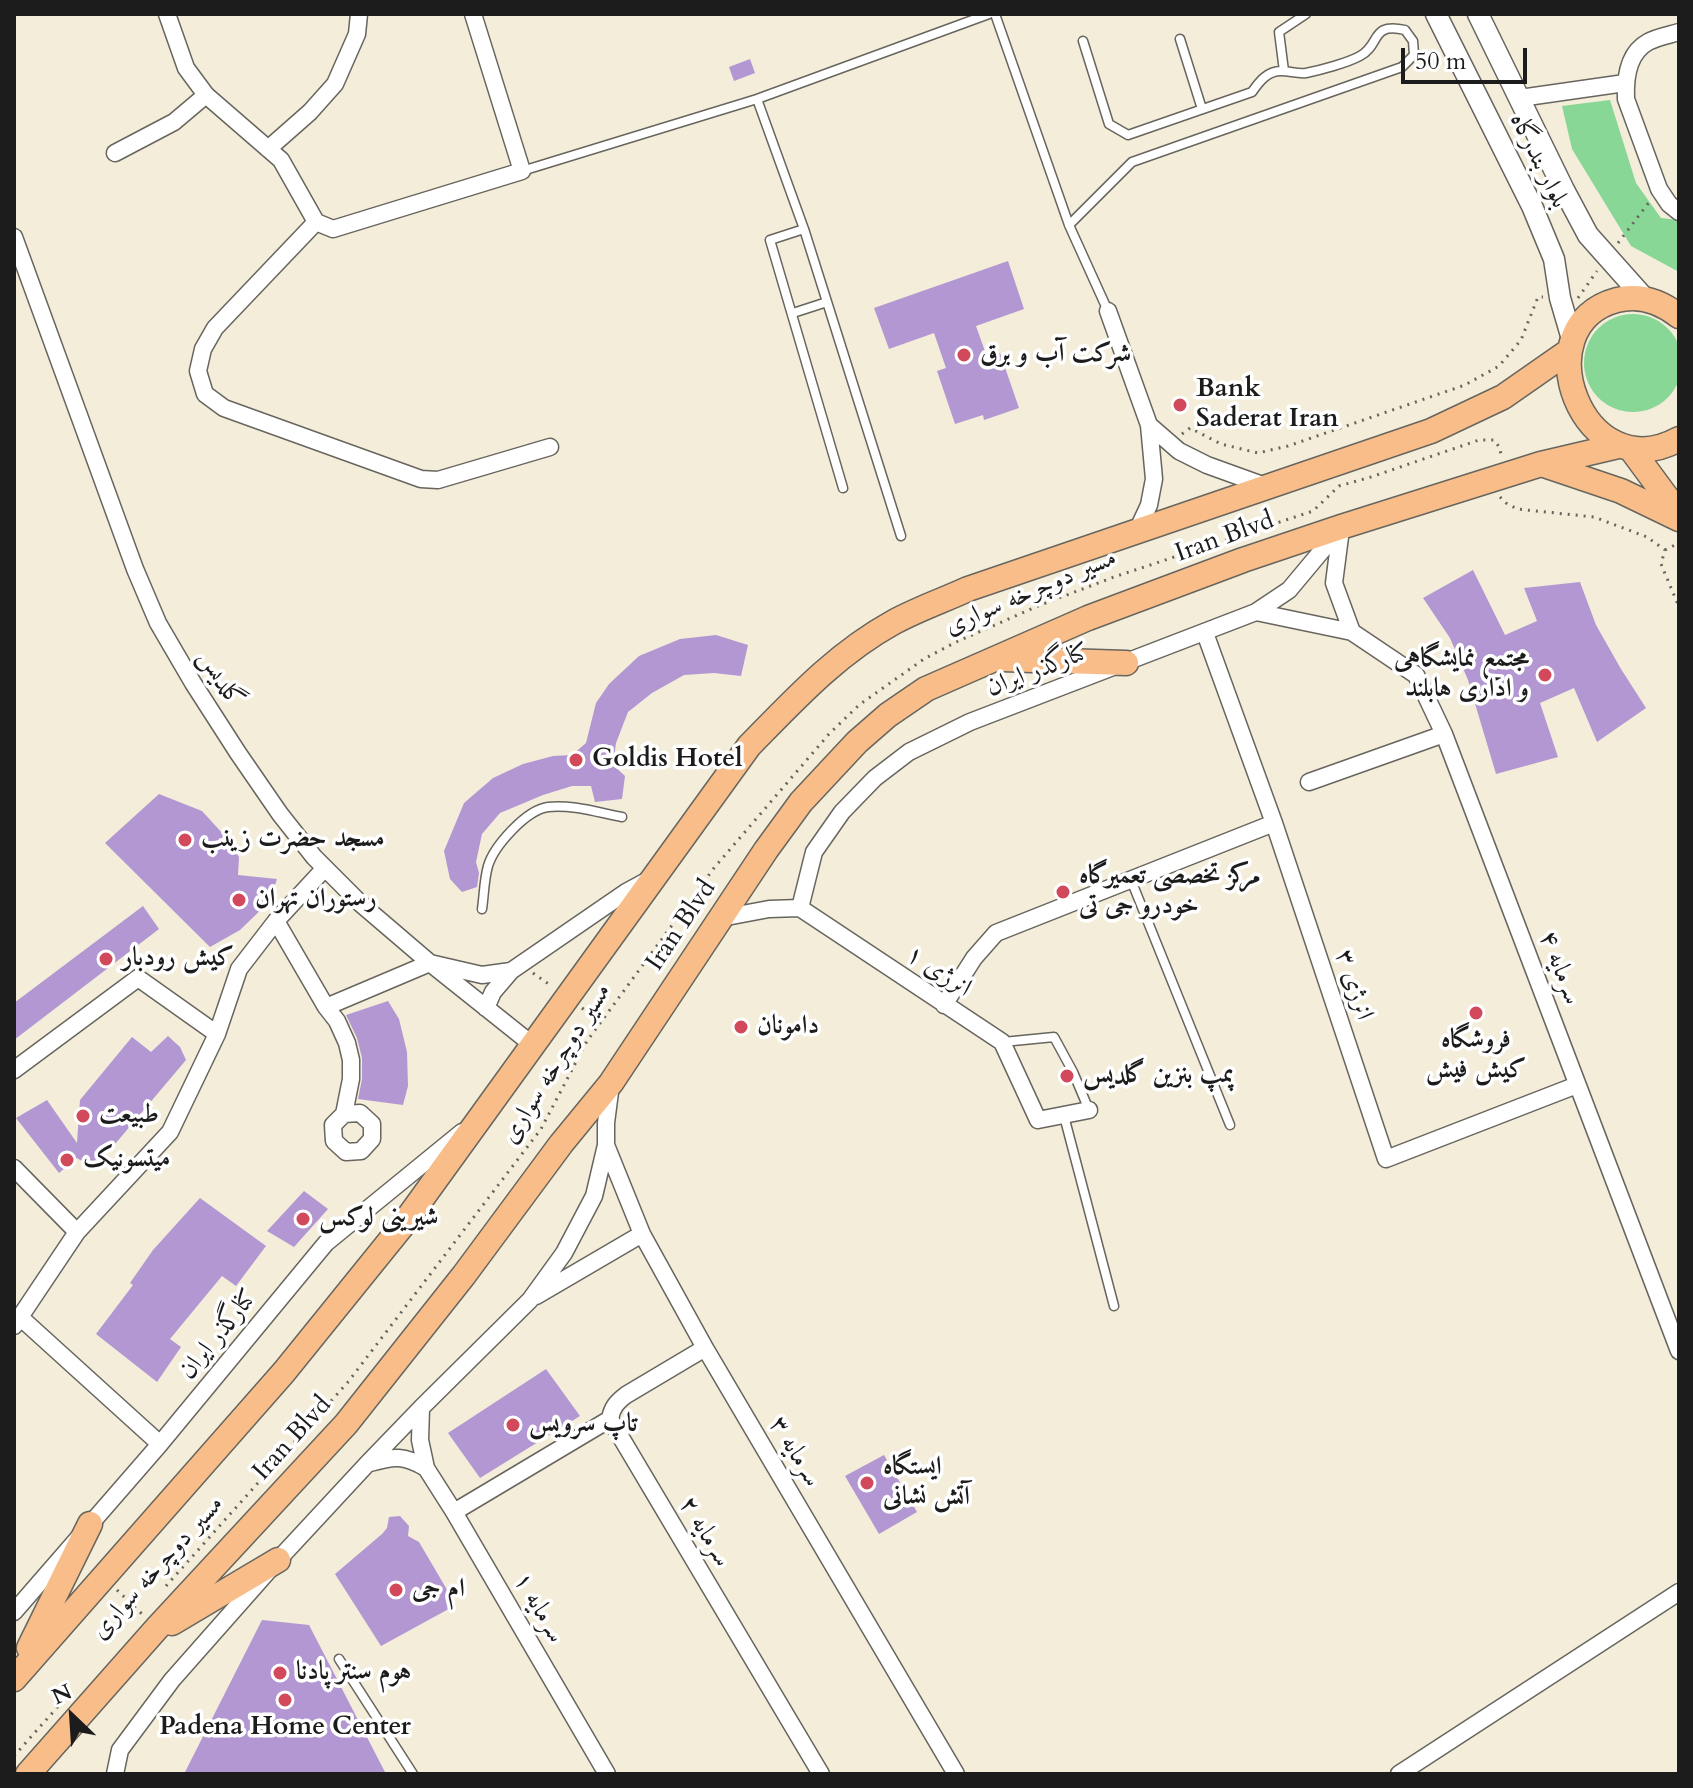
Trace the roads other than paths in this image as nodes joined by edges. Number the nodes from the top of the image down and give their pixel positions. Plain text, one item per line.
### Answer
1 (167, 14) edge
2 (359, 14) edge
3 (473, 14) edge
4 (992, 14) edge
5 (1306, 14) edge
6 (1436, 14) edge
7 (1478, 14) edge
8 (1679, 32) edge
9 (1180, 39) dead end
10 (1083, 41) dead end
11 (1284, 71) junction
12 (1625, 83) junction
13 (206, 95) junction
14 (1520, 98) junction
15 (757, 99) junction
16 (1202, 109) junction
17 (268, 149) junction
18 (115, 153) dead end
19 (522, 171) junction
20 (1679, 212) edge
21 (316, 222) junction
22 (1069, 225) junction
23 (804, 229) junction
24 (14, 237) edge
25 (827, 302) junction
26 (1666, 306) edge
27 (1108, 311) joint
28 (793, 313) junction
29 (1570, 345) junction
30 (1149, 425) junction
31 (1679, 439) edge
32 (550, 447) dead end
33 (1624, 448) junction
34 (1541, 464) junction
35 (1269, 487) junction
36 (843, 488) dead end
37 (1679, 517) edge
38 (1341, 527) junction
39 (1136, 533) junction
40 (901, 536) dead end
41 (1256, 612) junction
42 (1352, 632) junction
43 (1205, 633) junction
44 (995, 659) junction
45 (1126, 663) junction
46 (1444, 734) junction
47 (1309, 782) dead end
48 (622, 817) dead end
49 (1274, 823) junction
50 (325, 868) junction
51 (658, 875) junction
52 (1131, 880) junction
53 (800, 908) junction
54 (482, 909) dead end
55 (721, 918) junction
56 (276, 921) junction
57 (430, 963) junction
58 (511, 971) junction
59 (944, 1005) junction
60 (326, 1007) junction
61 (486, 1008) junction
62 (217, 1034) junction
63 (1002, 1042) junction
64 (534, 1046) junction
65 (14, 1070) edge
66 (611, 1083) junction
67 (1577, 1085) junction
68 (1089, 1110) joint
69 (485, 1113) junction
70 (344, 1114) dead end
71 (1063, 1115) junction
72 (1230, 1125) dead end
73 (606, 1145) junction
74 (14, 1168) edge
75 (77, 1232) junction
76 (642, 1234) junction
77 (530, 1300) junction
78 (1114, 1306) dead end
79 (18, 1322) edge
80 (705, 1348) junction
81 (1679, 1351) edge
82 (421, 1408) junction
83 (610, 1419) junction
84 (160, 1444) junction
85 (368, 1463) junction
86 (426, 1468) junction
87 (454, 1512) junction
88 (90, 1524) junction
89 (278, 1560) junction
90 (1679, 1592) edge
91 (14, 1612) edge
92 (154, 1633) junction
93 (339, 1659) dead end
94 (14, 1679) edge
95 (28, 1774) edge
96 (115, 1774) edge
97 (413, 1774) edge
98 (607, 1774) edge
99 (821, 1774) edge
100 (956, 1774) edge
101 (1399, 1774) edge

1 - 13 street
2 - 17 street
3 - 19 street
4 - 15 lane
4 - 22 lane
5 - 11 lane
6 - 29 street, بلوار بندرگاه
7 - 14 street, بلوار بندرگاه
8 - 12 street
9 - 16 lane
10 - 16 lane
11 - 16 lane
11 - 22 lane
12 - 14 street
12 - 20 street
13 - 17 street
13 - 18 street
14 - 26 street, بلوار بندرگاه
15 - 19 lane
15 - 23 lane
17 - 21 street
19 - 21 street
21 - 32 street
22 - 27 lane
23 - 25 lane
23 - 28 lane
24 - 50 street, گلدیس
25 - 28 lane
25 - 40 lane
26 - 29 main road, Iran Blvd
27 - 30 street
28 - 36 lane
29 - 33 main road
29 - 35 main road, Iran Blvd
30 - 35 street
30 - 39 street
31 - 33 main road, Iran Blvd
33 - 34 main road, Iran Blvd
33 - 37 main road
34 - 37 main road
34 - 38 main road, Iran Blvd
35 - 39 main road, Iran Blvd
38 - 41 street, کنارگذر ایران
38 - 42 street
38 - 44 main road, Iran Blvd
39 - 51 main road, Iran Blvd
41 - 42 street
41 - 43 street, کنارگذر ایران
42 - 46 street, سرمایه ۴
43 - 45 street, کنارگذر ایران
43 - 49 street, انرژی ۳
44 - 45 main road
44 - 55 main road, Iran Blvd
45 - 53 street, کنارگذر ایران
46 - 47 street
46 - 67 street, سرمایه ۴
48 - 54 lane
49 - 52 street
49 - 67 street, انرژی ۳
50 - 56 street
50 - 57 street, گلدیس
51 - 58 street
51 - 64 main road, Iran Blvd
52 - 59 street
52 - 72 lane
53 - 55 street
53 - 59 street, انرژی ۱
55 - 66 main road, Iran Blvd
56 - 60 street
56 - 62 street
57 - 58 street
57 - 60 street
57 - 61 street, گلدیس
58 - 61 street
59 - 63 street, انرژی ۱
60 - 70 street
61 - 64 street, گلدیس
62 - 65 street
62 - 75 street
63 - 68 lane
63 - 71 street
64 - 69 main road, Iran Blvd
66 - 73 street
66 - 92 main road, Iran Blvd
67 - 81 street, سرمایه ۴
68 - 71 street
69 - 84 street, کنارگذر ایران
69 - 94 main road, Iran Blvd
71 - 78 lane
73 - 76 street, سرمایه ۳
73 - 77 street
74 - 75 street
75 - 79 street
76 - 77 street
76 - 80 street, سرمایه ۳
77 - 82 street
79 - 84 street
80 - 83 street
80 - 100 street, سرمایه ۳
82 - 85 street
82 - 86 street
83 - 87 street
83 - 99 street, سرمایه ۲
84 - 88 street, کنارگذر ایران
85 - 86 street
85 - 89 street
86 - 87 street, سرمایه ۱
87 - 98 street, سرمایه ۱
88 - 91 street, کنارگذر ایران
88 - 94 main road
89 - 92 main road
89 - 96 street
90 - 101 street
92 - 95 main road, Iran Blvd
93 - 97 lane

